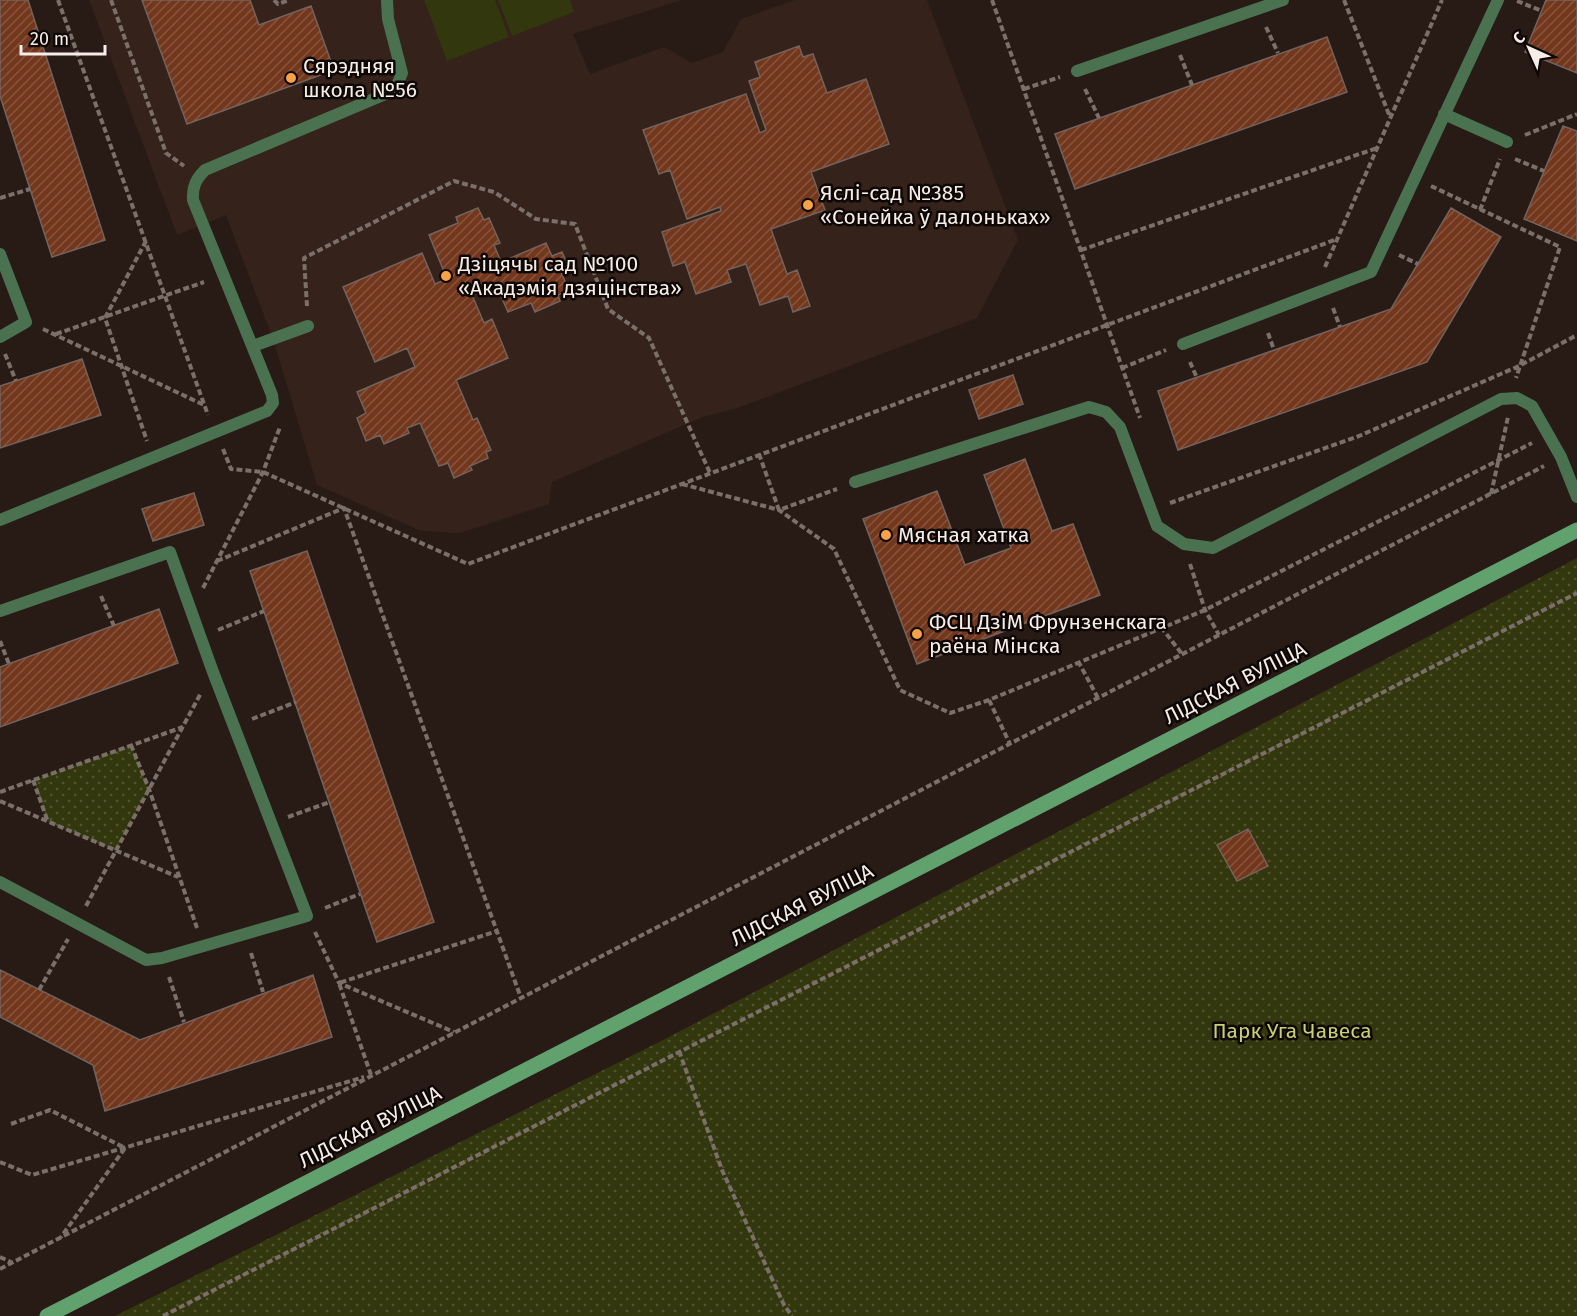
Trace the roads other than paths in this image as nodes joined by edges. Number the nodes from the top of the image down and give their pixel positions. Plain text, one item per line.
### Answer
1 (387, 0) edge
2 (1283, 0) edge
3 (1498, 0) edge
4 (1077, 71) road end
5 (1444, 114) junction
6 (1505, 148) road end
7 (0, 254) edge
8 (308, 326) road end
9 (0, 337) edge
10 (1183, 344) road end
11 (253, 346) junction
12 (855, 482) road end
13 (1577, 497) edge
14 (0, 520) edge
15 (1577, 530) edge
16 (0, 611) edge
17 (0, 882) edge
18 (47, 1316) edge

1 - 11 lane
2 - 4 lane
3 - 5 lane
5 - 6 lane
5 - 10 lane
7 - 9 lane
8 - 11 lane
11 - 14 lane
12 - 13 lane
15 - 18 main road, ЛІДСКАЯ ВУЛІЦА
16 - 17 lane

